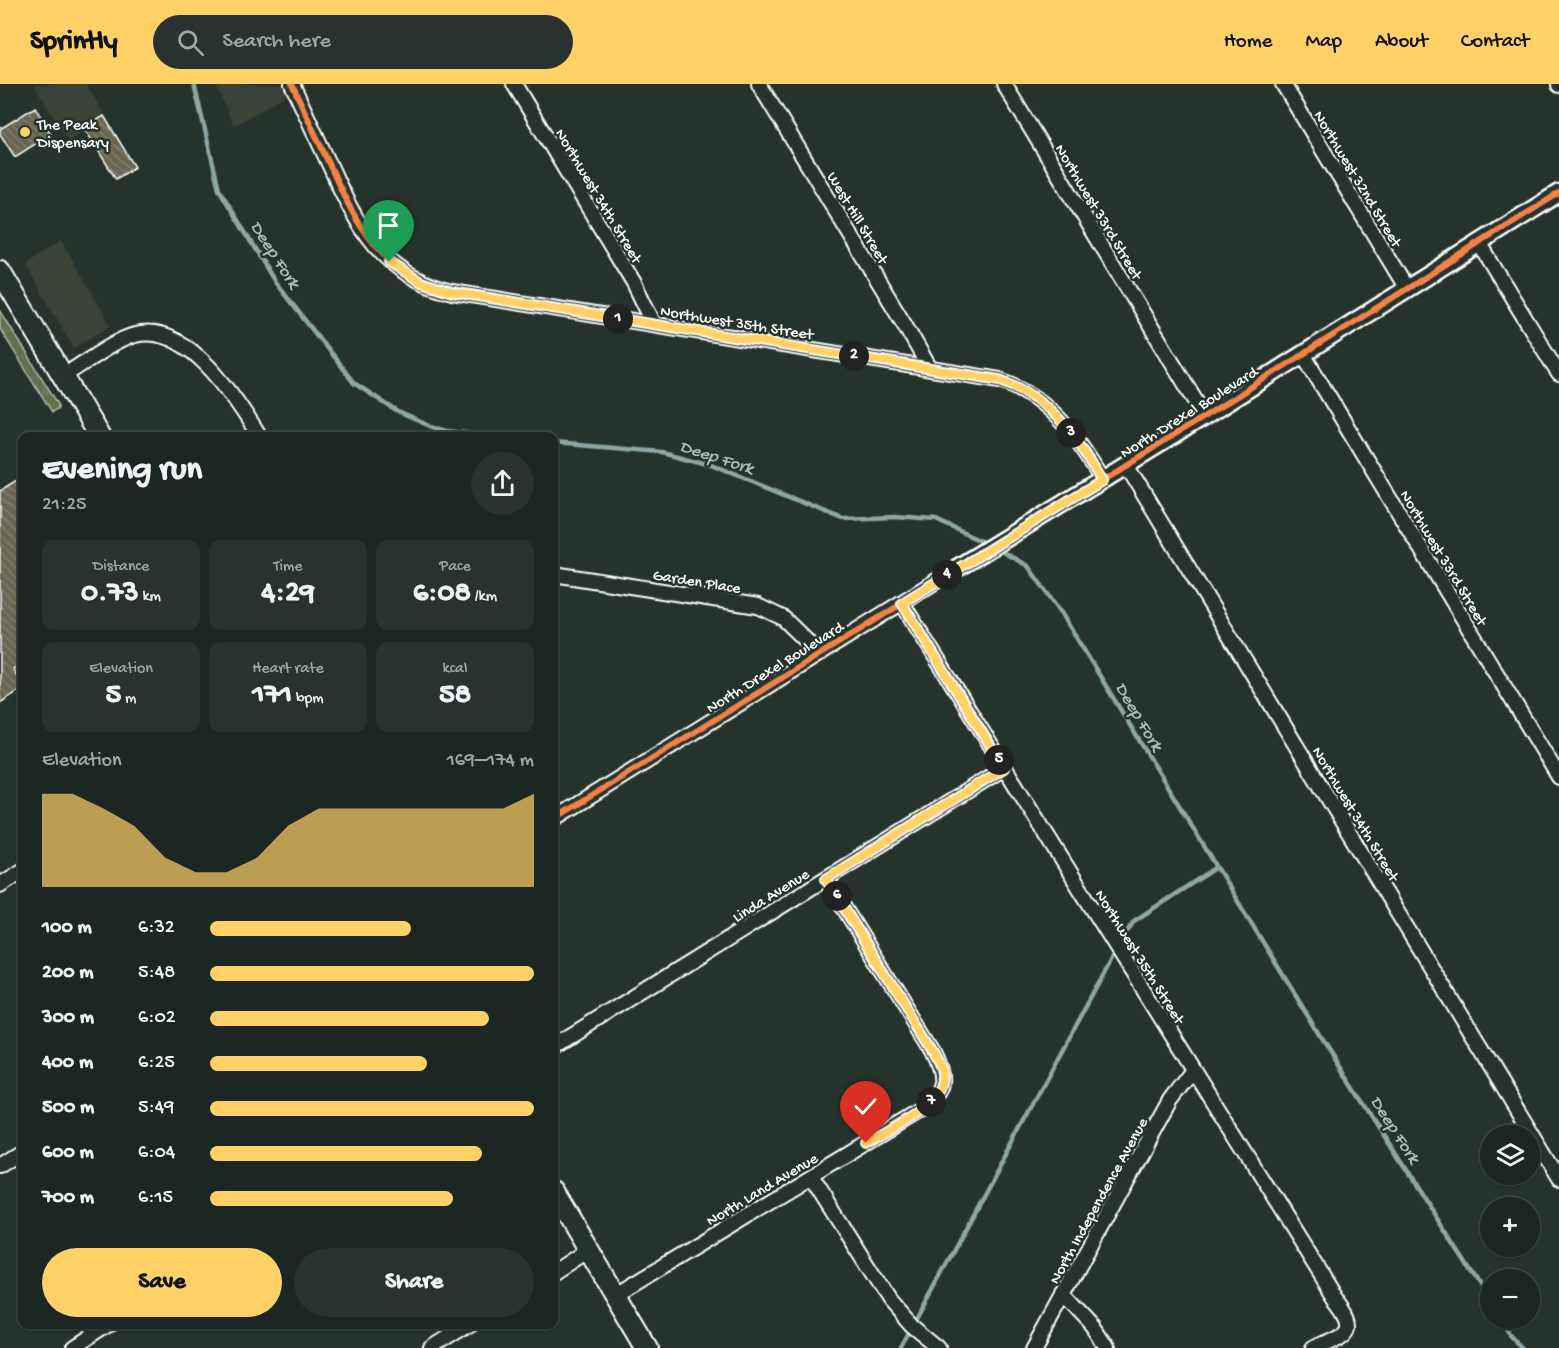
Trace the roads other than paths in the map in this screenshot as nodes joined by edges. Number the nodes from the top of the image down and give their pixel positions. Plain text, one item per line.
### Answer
1 (292, 84) edge
2 (514, 84) edge
3 (759, 84) edge
4 (1005, 84) edge
5 (1283, 84) edge
6 (1559, 193) edge
7 (1479, 243) junction
8 (0, 271) edge
9 (1407, 289) junction
10 (654, 324) junction
11 (1303, 354) junction
12 (929, 368) junction
13 (1559, 374) edge
14 (63, 376) junction
15 (1206, 416) junction
16 (97, 432) edge
17 (256, 432) edge
18 (1126, 465) junction
19 (1102, 480) junction
20 (957, 568) joint
21 (558, 575) edge
22 (902, 603) junction
23 (820, 654) junction
24 (1004, 768) junction
25 (1559, 777) edge
26 (558, 817) edge
27 (18, 874) edge
28 (826, 879) junction
29 (0, 885) edge
30 (558, 1045) edge
31 (1193, 1070) junction
32 (18, 1155) edge
33 (0, 1166) edge
34 (811, 1177) junction
35 (1559, 1179) edge
36 (558, 1199) edge
37 (588, 1250) junction
38 (558, 1269) edge
39 (1063, 1294) junction
40 (615, 1296) junction
41 (101, 1329) edge
42 (462, 1329) edge
43 (72, 1348) edge
44 (432, 1348) edge
45 (647, 1348) edge
46 (939, 1348) edge
47 (1034, 1348) edge
48 (1108, 1348) edge
49 (1313, 1348) edge

1 - 10 street, Northwest 35th Street
2 - 10 street, Northwest 34th Street
3 - 12 street, West Hill Street
4 - 15 street, Northwest 33rd Street
5 - 9 street, Northwest 32nd Street
6 - 7 street, North Drexel Boulevard
7 - 9 street, North Drexel Boulevard
7 - 13 street
8 - 14 main road
9 - 11 street, North Drexel Boulevard
10 - 12 street, Northwest 35th Street
11 - 15 street, North Drexel Boulevard
11 - 25 street, Northwest 33rd Street
12 - 19 street, Northwest 35th Street
14 - 16 main road
14 - 17 street
15 - 18 street, North Drexel Boulevard
18 - 19 street, North Drexel Boulevard
18 - 35 street, Northwest 34th Street
19 - 20 street, North Drexel Boulevard
20 - 22 street, North Drexel Boulevard
21 - 23 street, Garden Place
22 - 23 street, North Drexel Boulevard
22 - 24 street, Northwest 35th Street
23 - 26 street, North Drexel Boulevard
24 - 28 street, Linda Avenue
24 - 31 street, Northwest 35th Street
27 - 29 street
28 - 30 street, Linda Avenue
28 - 34 street, North Land Avenue
31 - 39 street, North Independence Avenue
31 - 49 street, Northwest 35th Street
32 - 33 street
34 - 40 street, North Land Avenue
34 - 46 street
36 - 37 main road
37 - 38 street
37 - 40 main road
39 - 47 street, North Independence Avenue
39 - 48 street
40 - 45 main road
41 - 43 street
42 - 44 street

